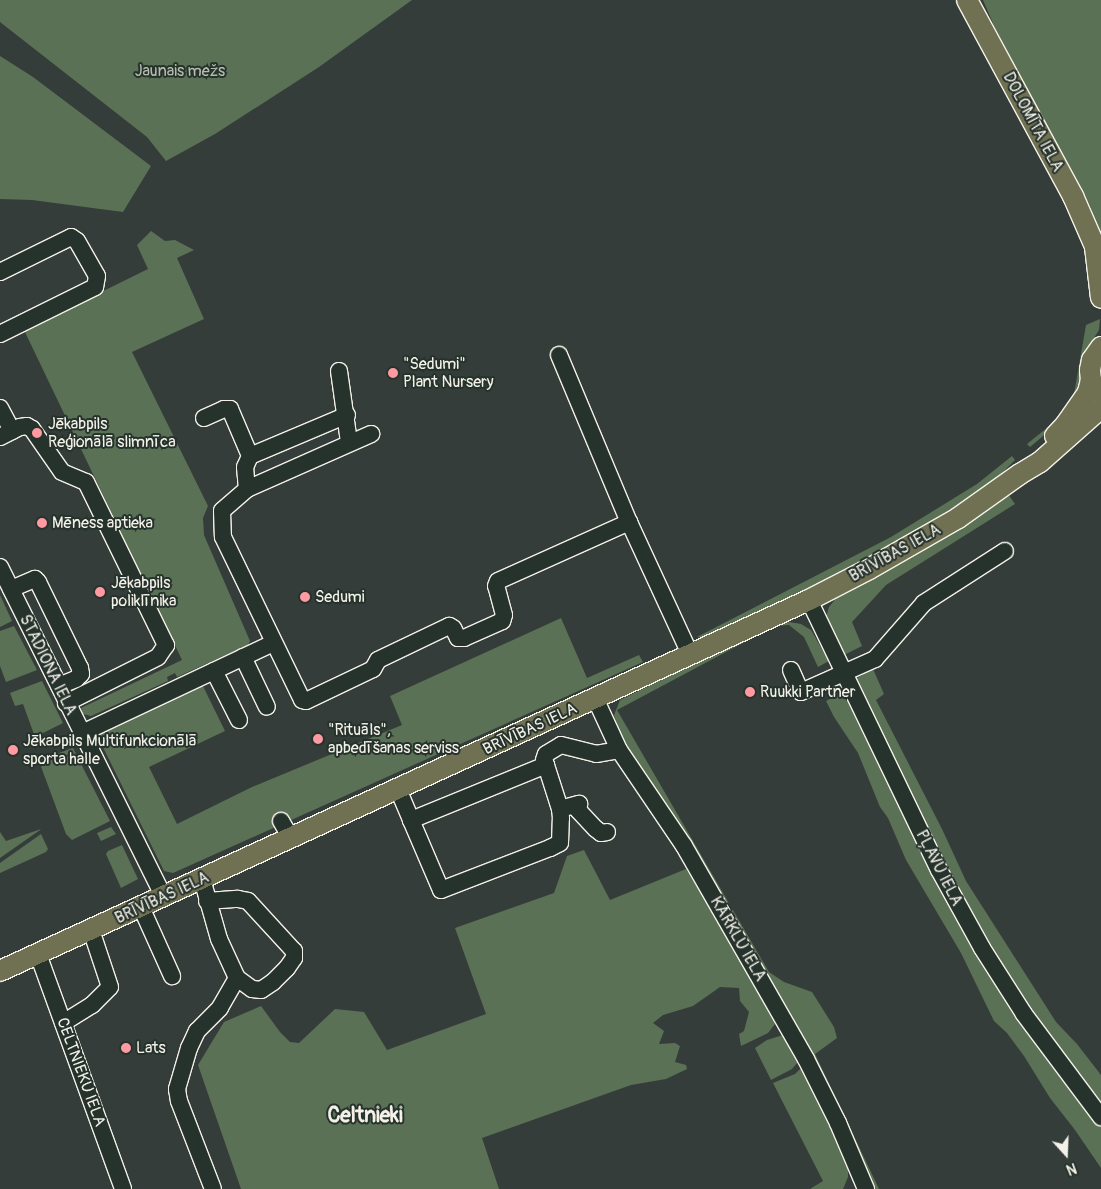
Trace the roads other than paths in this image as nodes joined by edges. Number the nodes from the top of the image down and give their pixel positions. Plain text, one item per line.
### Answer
1 (967, 0) edge
2 (1098, 253) edge
3 (0, 272) edge
4 (1101, 298) edge
5 (0, 334) edge
6 (1101, 347) edge
7 (560, 355) dead end
8 (340, 372) dead end
9 (1096, 388) edge
10 (0, 408) edge
11 (1101, 408) edge
12 (347, 415) junction
13 (204, 418) dead end
14 (6, 434) edge
15 (371, 434) dead end
16 (349, 442) junction
17 (250, 456) junction
18 (1020, 474) junction
19 (248, 489) junction
20 (629, 522) junction
21 (1005, 551) dead end
22 (0, 567) edge
23 (11, 588) junction
24 (809, 600) junction
25 (273, 643) junction
26 (690, 654) junction
27 (243, 657) junction
28 (791, 670) dead end
29 (214, 671) junction
30 (844, 673) junction
31 (59, 686) junction
32 (595, 698) junction
33 (66, 703) junction
34 (267, 707) dead end
35 (239, 720) dead end
36 (82, 734) junction
37 (619, 750) junction
38 (546, 765) junction
39 (398, 789) junction
40 (560, 810) junction
41 (411, 820) junction
42 (607, 832) dead end
43 (202, 879) junction
44 (164, 897) junction
45 (207, 901) junction
46 (141, 907) junction
47 (91, 930) junction
48 (38, 954) junction
49 (0, 971) edge
50 (172, 976) dead end
51 (237, 978) junction
52 (63, 1023) junction
53 (1101, 1117) edge
54 (861, 1187) edge
55 (123, 1189) edge
56 (213, 1189) edge

1 - 2 main road, DOLOMĪTA IELA
2 - 4 main road, DOLOMĪTA IELA
3 - 5 street
6 - 9 main road, BRĪVĪBAS IELA
7 - 20 street
8 - 12 street
9 - 18 main road, BRĪVĪBAS IELA
10 - 14 street
11 - 18 main road, BRĪVĪBAS IELA
12 - 16 street
12 - 17 street
13 - 17 street
14 - 33 street
15 - 16 street
16 - 19 street
17 - 19 street
18 - 24 main road, BRĪVĪBAS IELA
19 - 25 street
20 - 25 street
20 - 26 street
21 - 30 street
22 - 23 street, STADIONA IELA
23 - 31 street, STADIONA IELA
23 - 31 street
24 - 26 main road, BRĪVĪBAS IELA
24 - 30 street, PĻAVU IELA
25 - 27 street
26 - 32 main road, BRĪVĪBAS IELA
27 - 29 street
27 - 34 street
28 - 30 street
29 - 35 street
29 - 36 street
30 - 53 street, PĻAVU IELA
31 - 33 street, STADIONA IELA
32 - 37 street, KĀRKLU IELA
32 - 39 main road, BRĪVĪBAS IELA
33 - 36 street, STADIONA IELA
36 - 44 street, STADIONA IELA
37 - 38 street
37 - 54 street, KĀRKLU IELA
38 - 40 street
38 - 41 street
39 - 41 street
39 - 43 main road, BRĪVĪBAS IELA
40 - 41 street
40 - 42 street
43 - 44 main road, BRĪVĪBAS IELA
43 - 45 street
44 - 46 main road, BRĪVĪBAS IELA
45 - 51 street
45 - 51 street
46 - 47 main road, BRĪVĪBAS IELA
46 - 50 street
47 - 48 main road, BRĪVĪBAS IELA
47 - 52 street
48 - 49 main road, BRĪVĪBAS IELA
48 - 52 street, CELTNIEKU IELA
51 - 56 street
52 - 55 street, CELTNIEKU IELA

